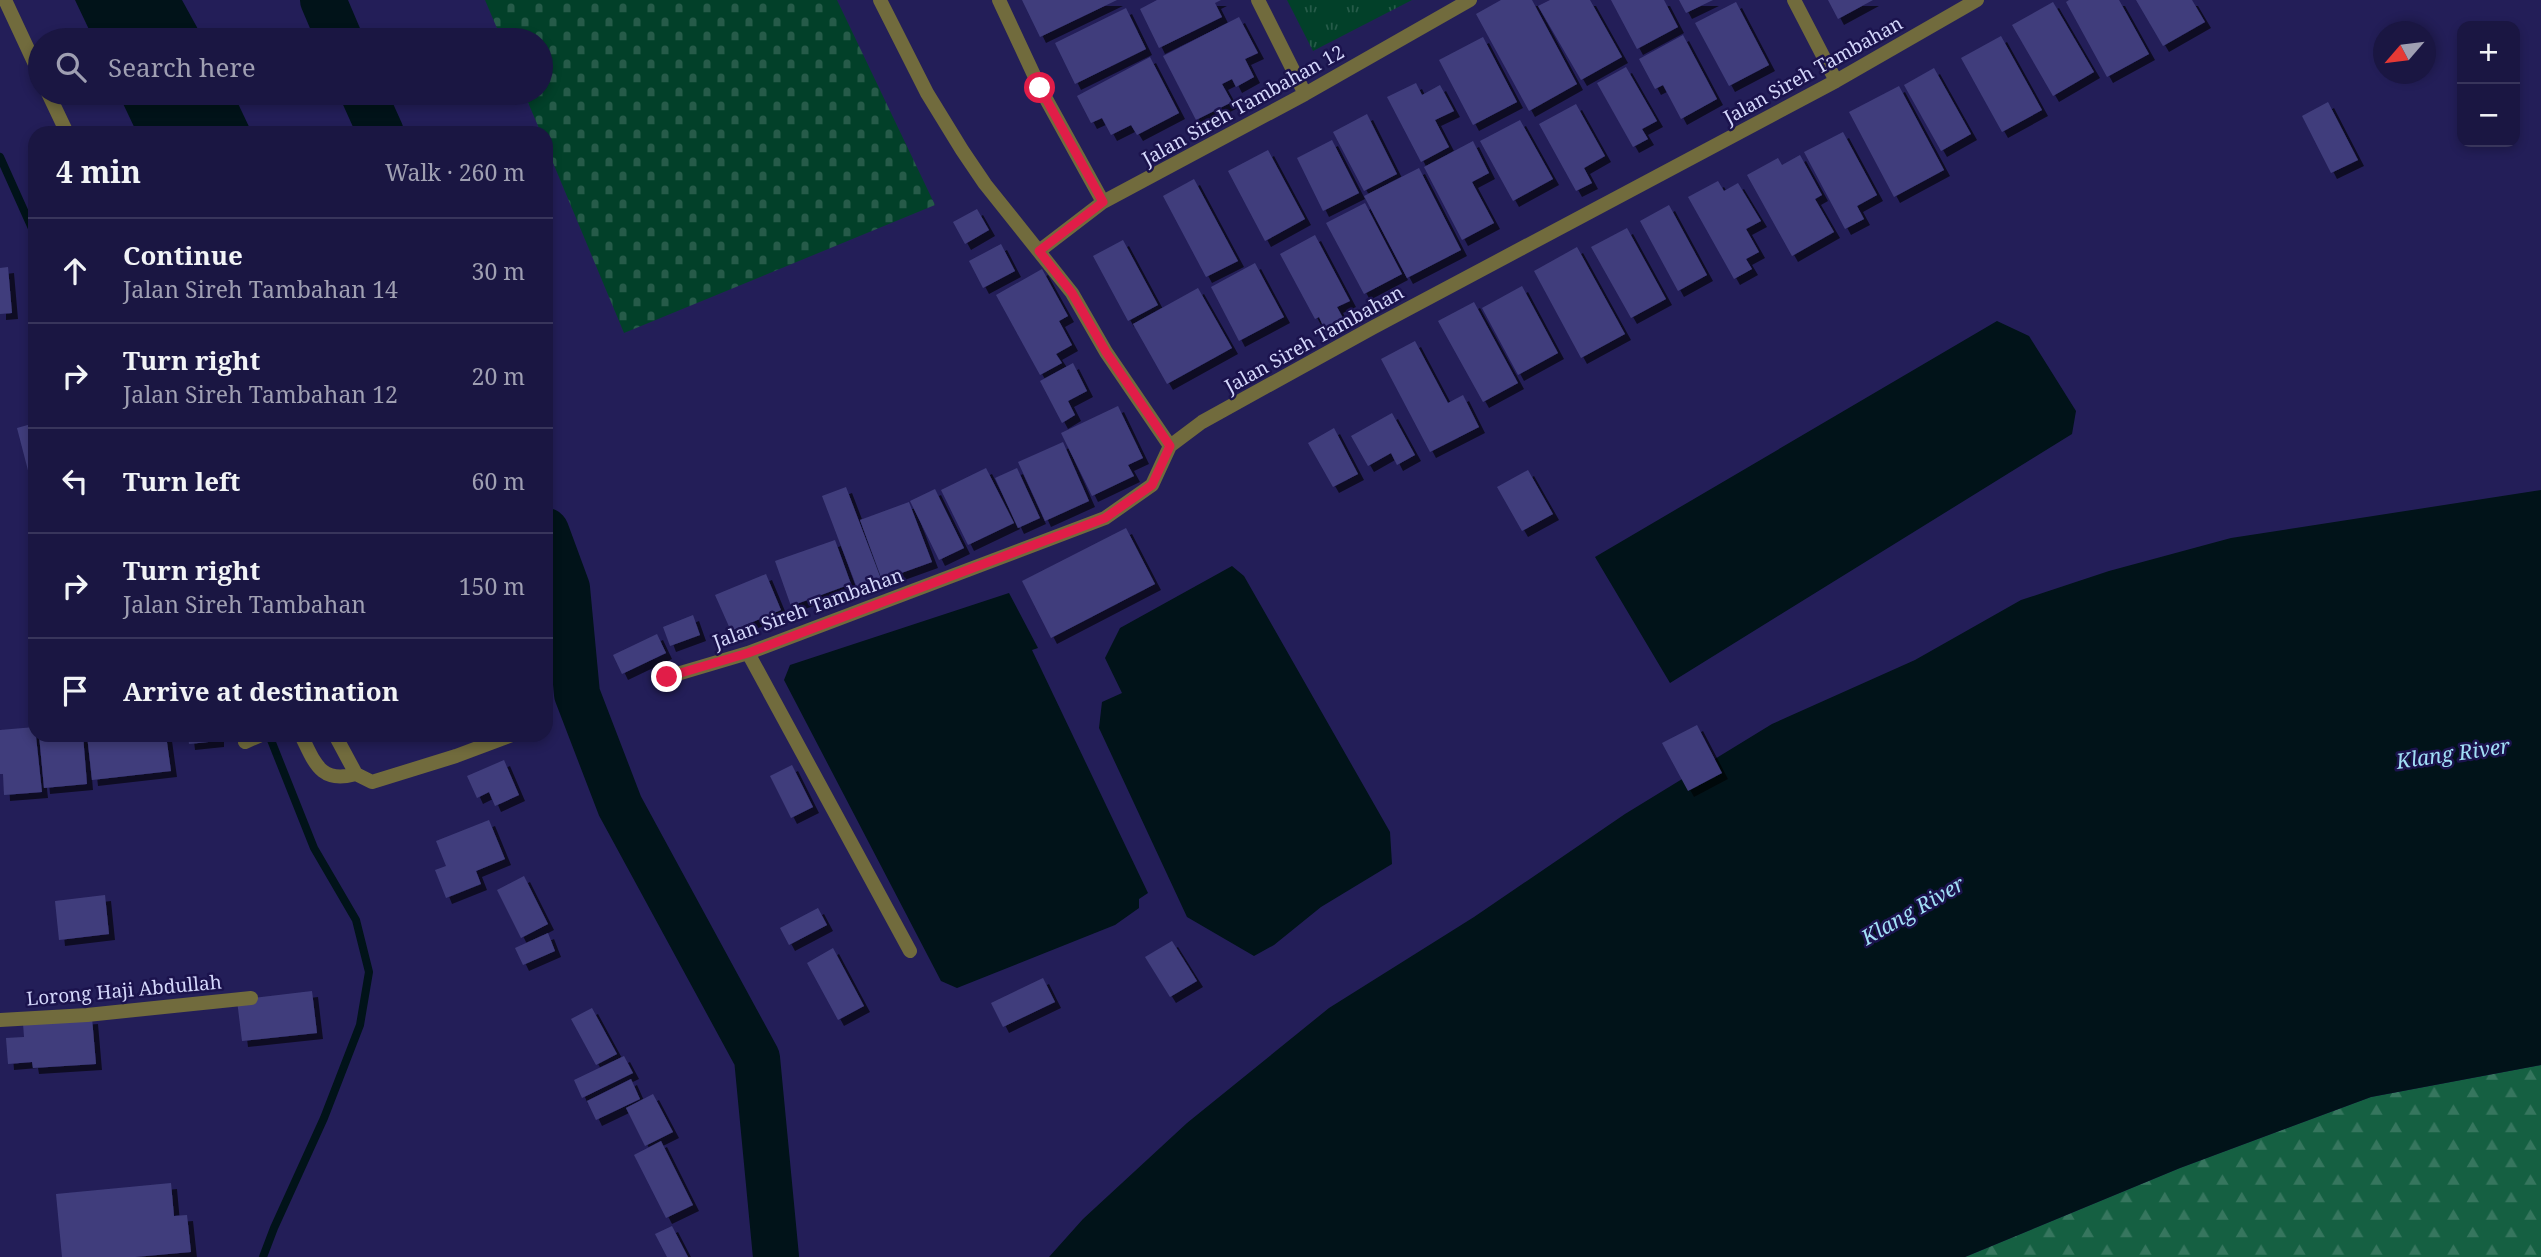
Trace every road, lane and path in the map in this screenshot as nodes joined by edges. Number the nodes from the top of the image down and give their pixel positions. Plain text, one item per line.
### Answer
1 (5, 0) edge
2 (880, 0) edge
3 (999, 0) edge
4 (1258, 0) edge
5 (1470, 0) edge
6 (1794, 0) edge
7 (1977, 0) edge
8 (28, 49) edge
9 (1836, 82) junction
10 (1305, 94) junction
11 (54, 105) edge
12 (64, 126) edge
13 (1103, 202) junction
14 (1039, 251) junction
15 (1170, 446) junction
16 (748, 653) junction
17 (667, 677) dead end
18 (304, 742) edge
19 (338, 742) edge
20 (493, 742) edge
21 (356, 774) junction
22 (911, 951) dead end
23 (251, 998) dead end
24 (0, 1020) edge

1 - 8 street
2 - 14 street
3 - 13 street
4 - 10 street
5 - 10 street, Jalan Sireh Tambahan 12
6 - 9 street
7 - 9 street, Jalan Sireh Tambahan
9 - 15 street, Jalan Sireh Tambahan
10 - 13 street, Jalan Sireh Tambahan 12
11 - 12 street
13 - 14 street, Jalan Sireh Tambahan 12
14 - 15 street
15 - 16 street, Jalan Sireh Tambahan
16 - 17 street, Jalan Sireh Tambahan
16 - 22 street
18 - 21 street
19 - 21 street
20 - 21 street
23 - 24 street, Lorong Haji Abdullah

